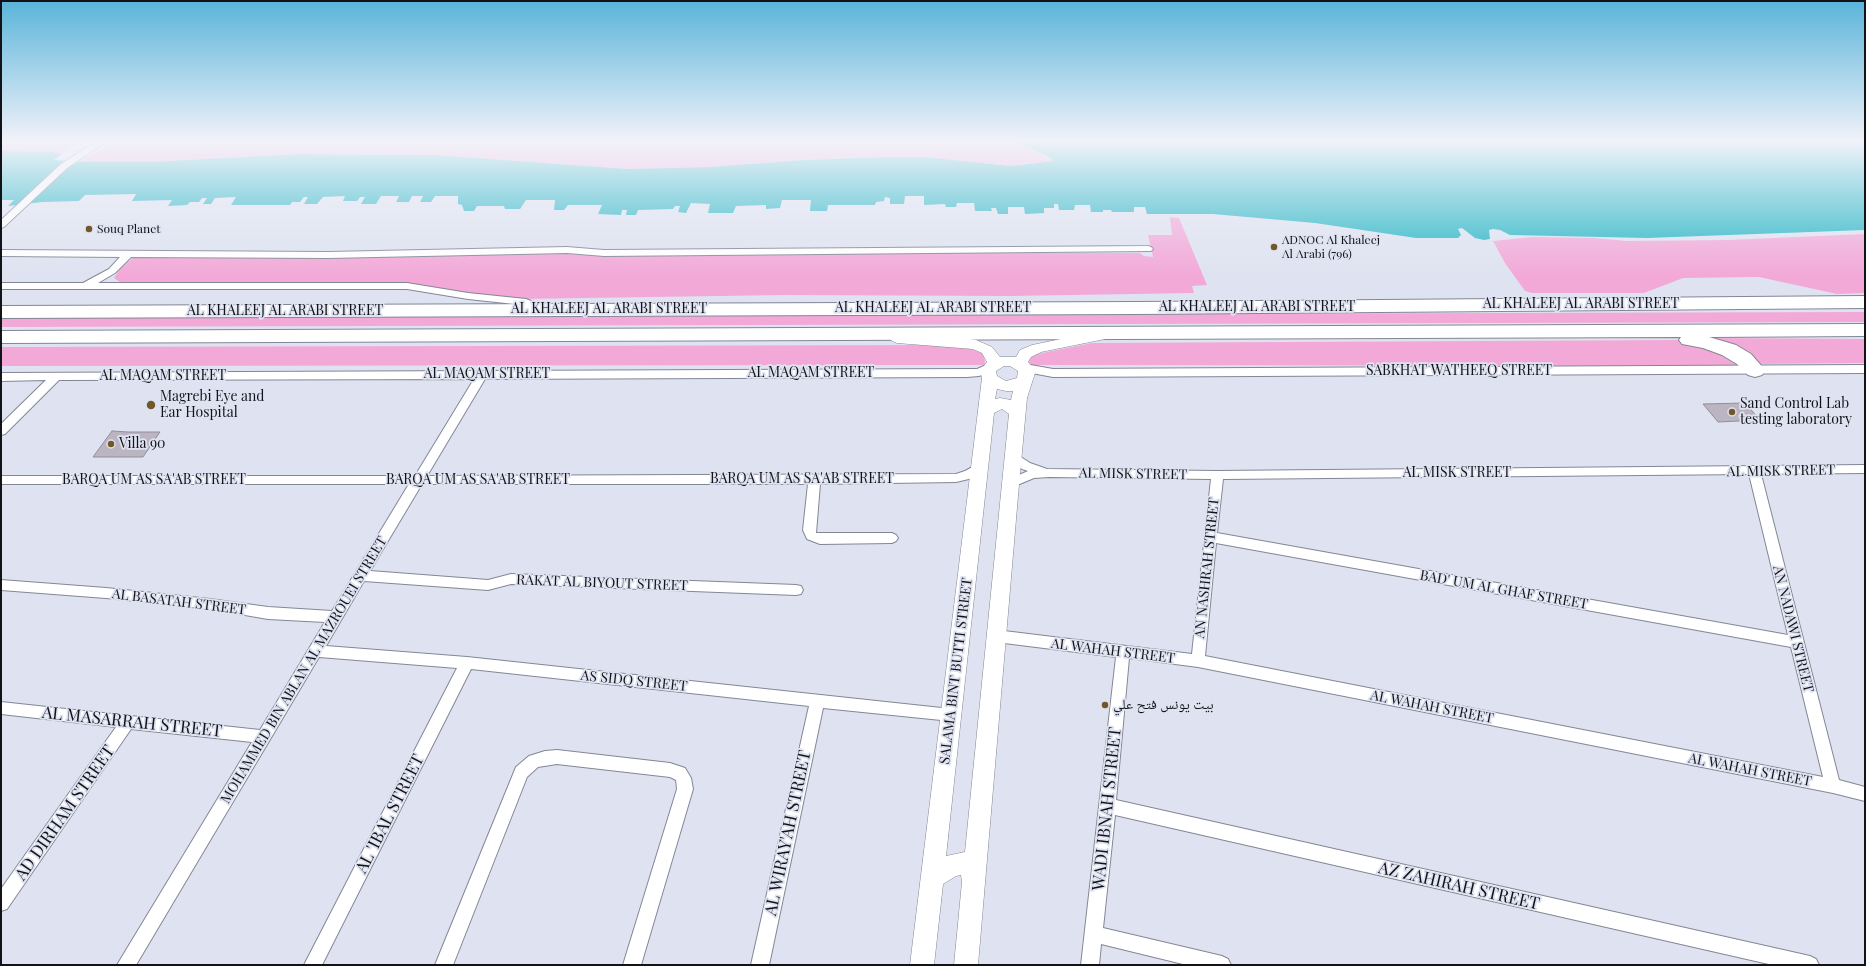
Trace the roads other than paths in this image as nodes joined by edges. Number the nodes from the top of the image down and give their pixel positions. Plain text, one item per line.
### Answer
1 (44, 186) edge
2 (2, 224) edge
3 (1148, 249) dead end
4 (1, 253) edge
5 (128, 254) junction
6 (112, 271) junction
7 (1, 286) edge
8 (78, 286) junction
9 (120, 286) junction
10 (1865, 302) edge
11 (546, 310) junction
12 (1, 312) edge
13 (1865, 330) edge
14 (1602, 331) junction
15 (1111, 333) junction
16 (870, 334) junction
17 (1, 337) edge
18 (1865, 369) edge
19 (1755, 370) junction
20 (988, 371) junction
21 (1023, 373) junction
22 (482, 374) junction
23 (1, 377) edge
24 (56, 377) junction
25 (987, 410) junction
26 (1018, 414) junction
27 (1, 431) edge
28 (1013, 456) junction
29 (980, 467) junction
30 (1865, 469) edge
31 (1754, 471) junction
32 (1049, 472) junction
33 (1217, 475) junction
34 (956, 478) junction
35 (1, 480) edge
36 (419, 480) junction
37 (814, 480) junction
38 (1010, 484) junction
39 (977, 491) junction
40 (1211, 537) junction
41 (892, 538) dead end
42 (362, 576) junction
43 (1, 585) edge
44 (796, 590) dead end
45 (336, 617) junction
46 (996, 636) junction
47 (1797, 642) junction
48 (315, 651) junction
49 (1123, 653) junction
50 (1198, 662) junction
51 (467, 663) junction
52 (816, 701) junction
53 (1, 708) edge
54 (952, 715) junction
55 (128, 722) junction
56 (263, 737) junction
57 (1833, 786) junction
58 (1865, 794) edge
59 (1108, 806) junction
60 (932, 878) junction
61 (974, 884) junction
62 (1, 903) edge
63 (1094, 934) junction
64 (126, 965) edge
65 (313, 965) edge
66 (444, 965) edge
67 (632, 965) edge
68 (760, 965) edge
69 (922, 965) edge
70 (966, 965) edge
71 (1090, 965) edge
72 (1222, 965) edge
73 (1810, 965) edge

1 - 2 street
3 - 5 street
4 - 5 street
5 - 6 street
6 - 8 street
6 - 9 street
7 - 8 street
8 - 9 street
9 - 11 street
10 - 11 highway, AL KHALEEJ AL ARABI STREET
11 - 12 highway, AL KHALEEJ AL ARABI STREET
13 - 14 highway, AL KHALEEJ AL ARABI STREET
14 - 15 highway, AL KHALEEJ AL ARABI STREET
14 - 19 highway
15 - 16 highway, AL KHALEEJ AL ARABI STREET
15 - 21 main road
16 - 17 highway, AL KHALEEJ AL ARABI STREET
16 - 20 main road
18 - 19 street, SABKHAT WATHEEQ STREET
19 - 21 street, SABKHAT WATHEEQ STREET
20 - 21 main road
20 - 21 main road
20 - 22 street, AL MAQAM STREET
20 - 25 main road, SALAMA BINT BUTTI STREET
21 - 26 main road
22 - 24 street, AL MAQAM STREET
22 - 36 street, MOHAMMED BIN ABLAN AL MAZROUEI STREET
23 - 24 street, AL MAQAM STREET
24 - 27 street
25 - 26 main road
25 - 29 main road, SALAMA BINT BUTTI STREET
26 - 28 main road
28 - 32 street, AL MISK STREET
28 - 38 main road
29 - 34 street, BARQA UM AS SA'AB STREET
29 - 39 main road, SALAMA BINT BUTTI STREET
30 - 31 street, AL MISK STREET
31 - 33 street, AL MISK STREET
31 - 47 street, AN NADAWI STREET
32 - 33 street, AL MISK STREET
32 - 38 street, AL MISK STREET
33 - 40 street, AN NASHRAH STREET
34 - 37 street, BARQA UM AS SA'AB STREET
34 - 39 street
35 - 36 street, BARQA UM AS SA'AB STREET
36 - 37 street, BARQA UM AS SA'AB STREET
36 - 42 street, MOHAMMED BIN ABLAN AL MAZROUEI STREET
37 - 41 street
38 - 46 main road
39 - 54 main road, SALAMA BINT BUTTI STREET
40 - 47 street, BAD' UM AL GHAF STREET
40 - 50 street, AN NASHRAH STREET
42 - 44 street, RAKAT AL BIYOUT STREET
42 - 45 street, MOHAMMED BIN ABLAN AL MAZROUEI STREET
43 - 45 street, AL BASATAH STREET
45 - 48 street, MOHAMMED BIN ABLAN AL MAZROUEI STREET
46 - 49 street, AL WAHAH STREET
46 - 61 main road
47 - 57 street, AN NADAWI STREET
48 - 51 street, AS SIDQ STREET
48 - 56 street, MOHAMMED BIN ABLAN AL MAZROUEI STREET
49 - 50 street, AL WAHAH STREET
49 - 59 street, WADI IBNAH STREET
50 - 57 street, AL WAHAH STREET
51 - 52 street, AS SIDQ STREET
51 - 65 street, AL 'IBAL STREET
52 - 54 street, AS SIDQ STREET
52 - 68 street, AL WIRAY'AH STREET
53 - 55 street, AL MASARRAH STREET
54 - 60 main road, SALAMA BINT BUTTI STREET
55 - 56 street, AL MASARRAH STREET
55 - 62 street, AD DIRHAM STREET
56 - 64 street, MOHAMMED BIN ABLAN AL MAZROUEI STREET
57 - 58 street, AL WAHAH STREET
59 - 63 street, WADI IBNAH STREET
59 - 73 street, AZ ZAHIRAH STREET
60 - 61 main road
60 - 69 main road, SALAMA BINT BUTTI STREET
61 - 70 main road
63 - 71 street, WADI IBNAH STREET
63 - 72 street
66 - 67 street

